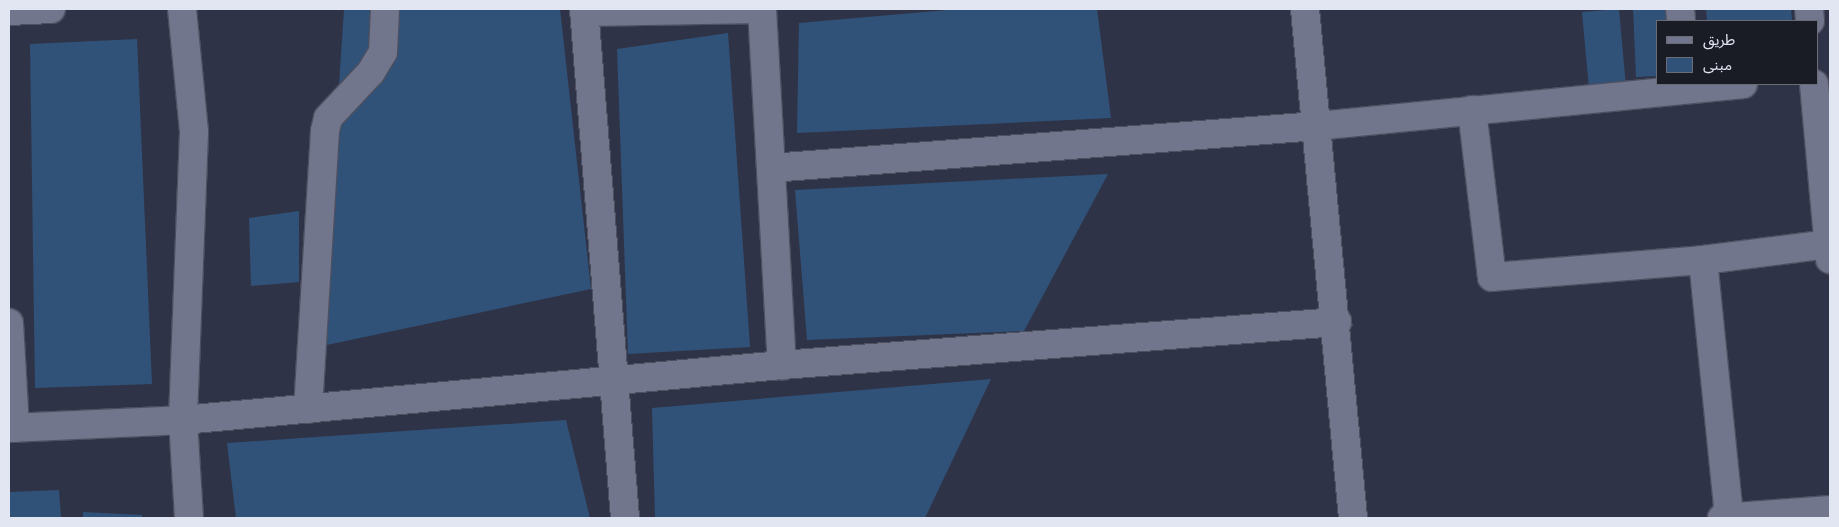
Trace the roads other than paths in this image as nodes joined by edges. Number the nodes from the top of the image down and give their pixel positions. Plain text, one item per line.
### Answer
1 (51, 9) edge
2 (182, 9) edge
3 (385, 9) edge
4 (762, 9) edge
5 (1305, 9) edge
6 (584, 10) edge
7 (9, 12) edge
8 (1724, 85) edge
9 (1814, 85) edge
10 (1687, 87) edge
11 (1472, 110) junction
12 (1317, 126) junction
13 (771, 168) junction
14 (1830, 249) edge
15 (1704, 260) junction
16 (1337, 322) junction
17 (9, 324) edge
18 (782, 365) junction
19 (614, 382) junction
20 (308, 409) junction
21 (184, 420) junction
22 (12, 428) edge
23 (1830, 510) edge
24 (189, 518) edge
25 (625, 518) edge
26 (1353, 518) edge
27 (1722, 518) edge
28 (1729, 518) edge

1 - 7 street
2 - 21 street
3 - 20 street
4 - 6 street
4 - 13 street
5 - 12 street
6 - 19 street
8 - 10 street
9 - 14 street
10 - 11 street
11 - 12 street
11 - 15 street
12 - 13 street
12 - 16 street
13 - 18 street
14 - 15 street
15 - 28 street
16 - 18 street
16 - 26 street
17 - 22 street
18 - 19 street
19 - 20 street
19 - 25 street
20 - 21 street
21 - 22 street
21 - 24 street
23 - 28 street
27 - 28 street

